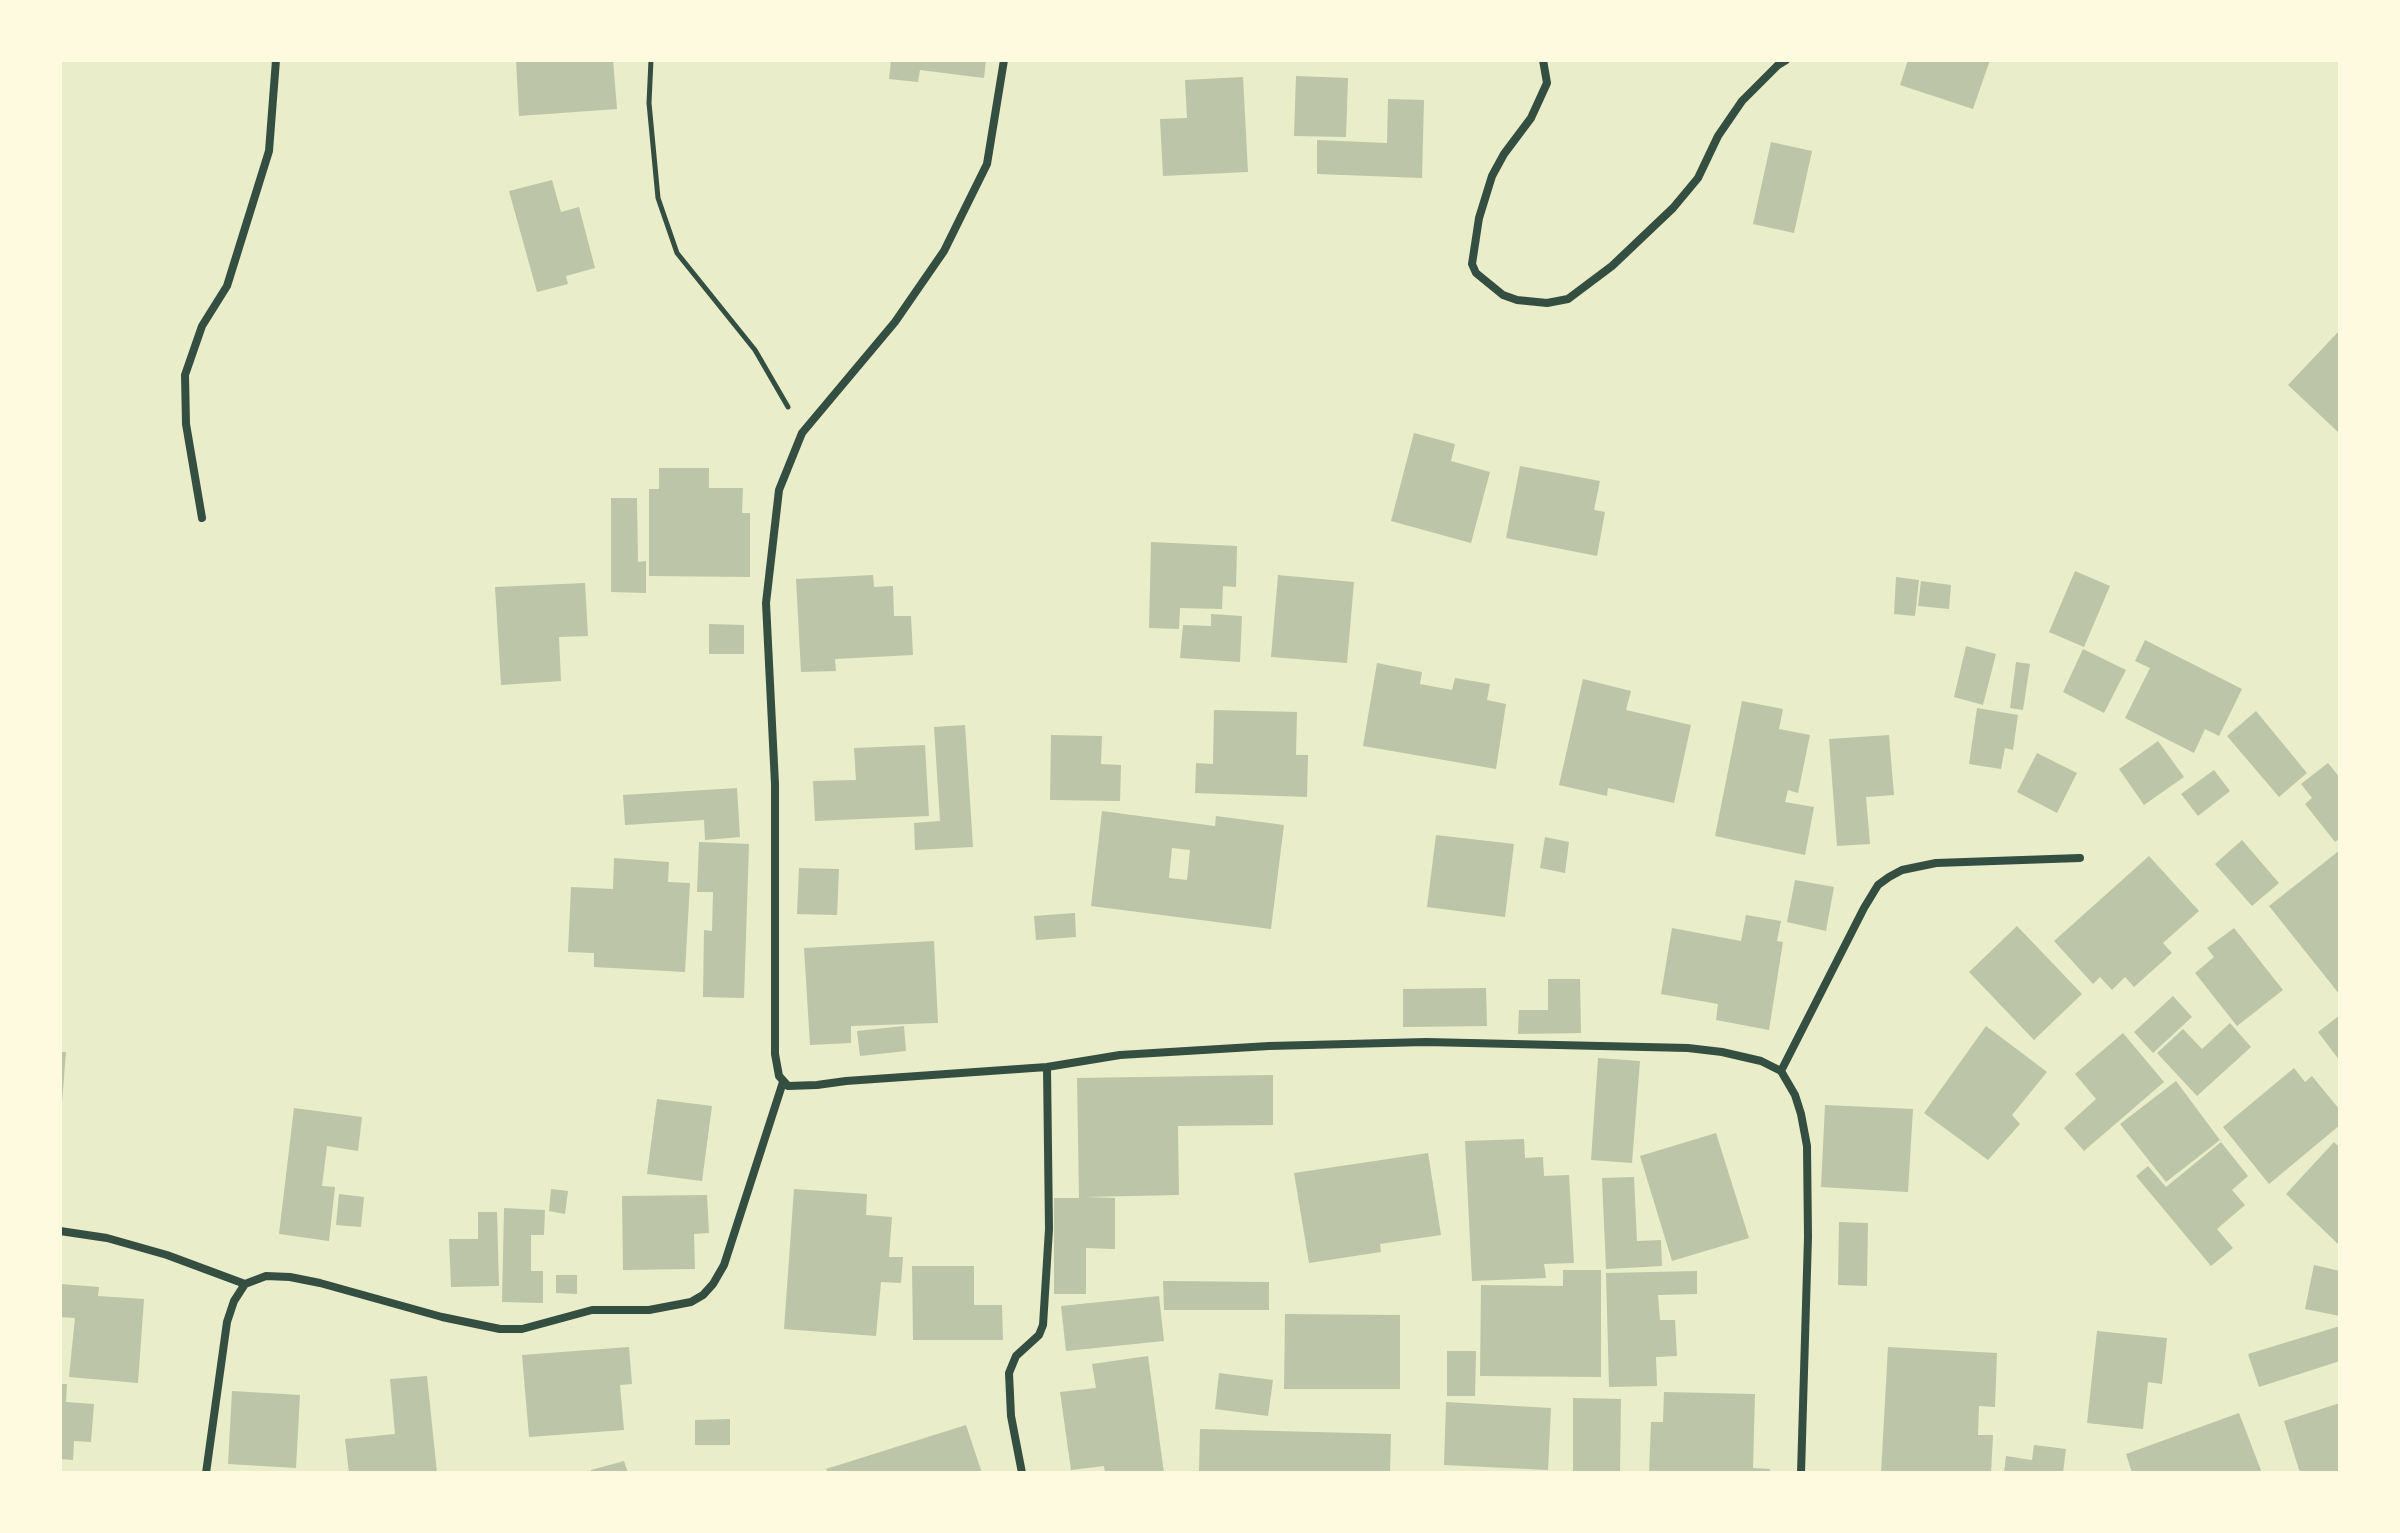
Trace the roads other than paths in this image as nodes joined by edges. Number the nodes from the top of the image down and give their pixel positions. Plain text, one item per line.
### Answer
1 (276, 60) edge
2 (1004, 60) edge
3 (1543, 60) edge
4 (1786, 60) edge
5 (202, 518) dead end
6 (2080, 858) dead end
7 (1047, 1067) junction
8 (1781, 1071) junction
9 (783, 1082) junction
10 (60, 1231) edge
11 (245, 1284) junction
12 (206, 1473) edge
13 (1022, 1473) edge
14 (1801, 1473) edge

1 - 5 street
2 - 9 street
3 - 4 street
6 - 8 street
7 - 8 street
7 - 9 street
7 - 13 street
8 - 14 street
9 - 11 street
10 - 11 street
11 - 12 street

